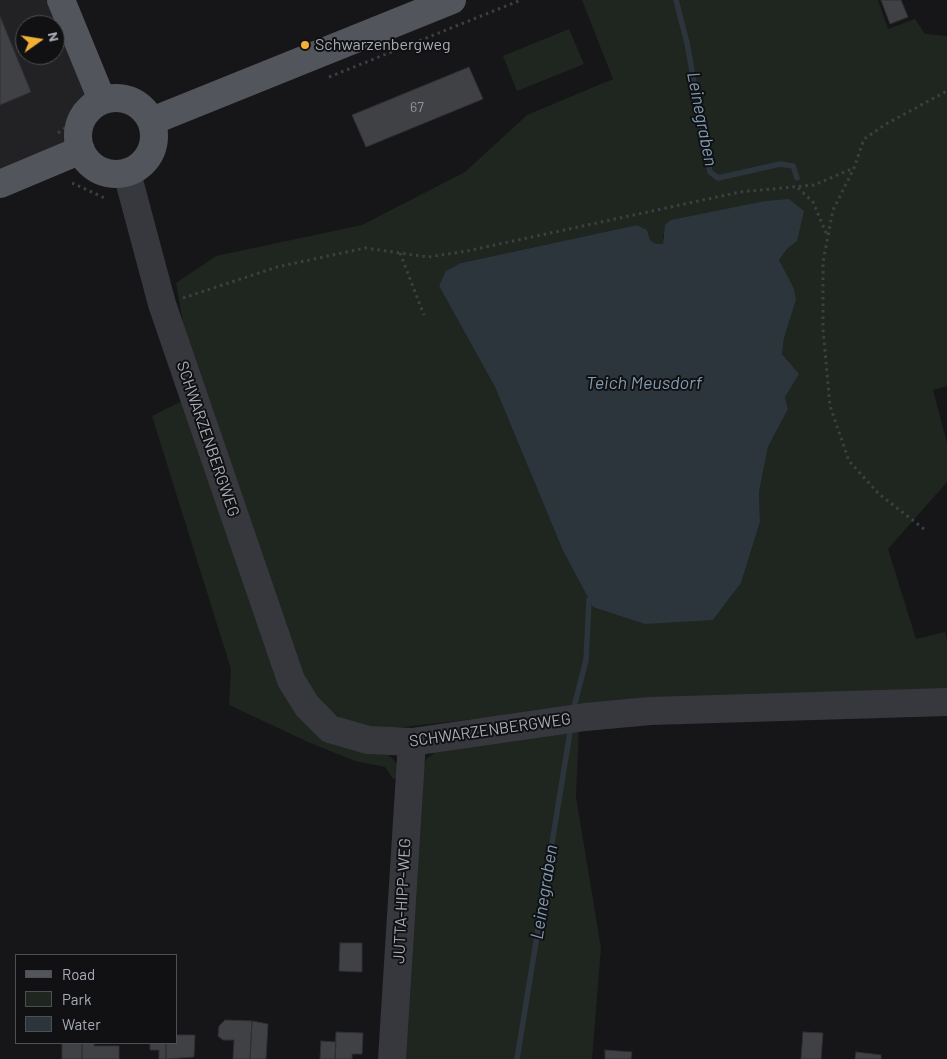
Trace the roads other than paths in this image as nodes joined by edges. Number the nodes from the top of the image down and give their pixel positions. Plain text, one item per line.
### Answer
1 (61, 0) edge
2 (452, 0) edge
3 (90, 97) junction
4 (152, 121) junction
5 (81, 150) junction
6 (128, 173) junction
7 (0, 184) edge
8 (947, 702) edge
9 (412, 742) junction
10 (392, 1059) edge

1 - 3 main road
2 - 4 main road
3 - 4 main road
3 - 5 main road
4 - 6 main road
5 - 6 main road
5 - 7 main road
6 - 9 street, SCHWARZENBERGWEG
8 - 9 street, SCHWARZENBERGWEG
9 - 10 street, JUTTA-HIPP-WEG

